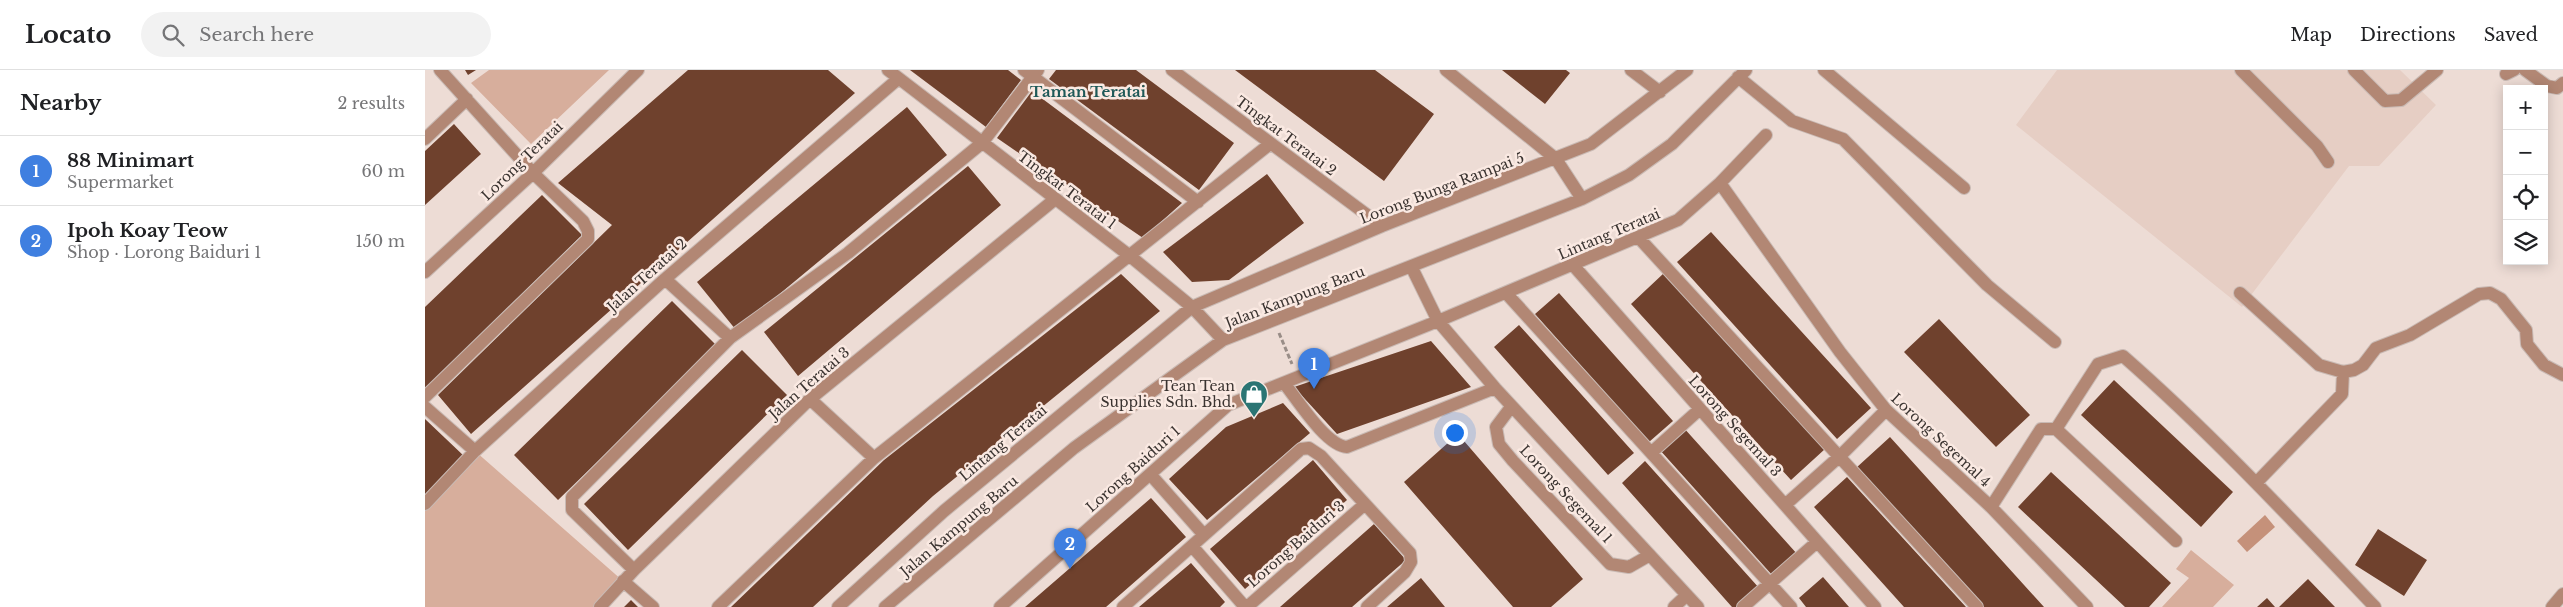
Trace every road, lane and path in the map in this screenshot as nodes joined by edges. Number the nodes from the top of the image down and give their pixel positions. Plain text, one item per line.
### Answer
1 (440, 70) edge
2 (637, 70) edge
3 (888, 70) edge
4 (1172, 70) edge
5 (1446, 70) edge
6 (1631, 70) edge
7 (1687, 70) edge
8 (1823, 70) edge
9 (2241, 70) edge
10 (2353, 70) edge
11 (2437, 70) edge
12 (2525, 70) edge
13 (1032, 72) edge
14 (1742, 74) edge
15 (898, 79) junction
16 (2563, 82) edge
17 (1660, 92) junction
18 (467, 99) junction
19 (1766, 135) dead end
20 (425, 139) edge
21 (982, 143) junction
22 (1270, 144) junction
23 (1556, 159) junction
24 (2328, 162) dead end
25 (533, 173) junction
26 (1720, 183) junction
27 (1965, 188) dead end
28 (1582, 199) junction
29 (1054, 200) junction
30 (1198, 202) junction
31 (1382, 226) junction
32 (1639, 238) junction
33 (1131, 256) junction
34 (1573, 266) junction
35 (1412, 268) junction
36 (425, 272) edge
37 (665, 279) junction
38 (1506, 293) junction
39 (2239, 293) dead end
40 (1192, 307) junction
41 (1275, 321) junction
42 (1439, 321) junction
43 (730, 338) junction
44 (1223, 340) junction
45 (2055, 342) dead end
46 (2343, 372) junction
47 (2563, 375) edge
48 (1297, 378) junction
49 (1284, 383) junction
50 (1495, 388) junction
51 (425, 397) edge
52 (810, 399) junction
53 (425, 406) edge
54 (1511, 407) junction
55 (1700, 409) junction
56 (1886, 410) junction
57 (2056, 429) junction
58 (475, 451) junction
59 (1651, 452) junction
60 (1839, 456) junction
61 (874, 458) junction
62 (1150, 474) junction
63 (2257, 482) junction
64 (425, 504) edge
65 (1365, 504) junction
66 (1785, 505) junction
67 (1991, 507) junction
68 (1204, 535) junction
69 (2176, 541) dead end
70 (1817, 542) junction
71 (1192, 546) junction
72 (1650, 555) junction
73 (634, 570) junction
74 (623, 582) junction
75 (1770, 583) junction
76 (2563, 594) edge
77 (1687, 595) junction
78 (600, 607) edge
79 (653, 607) edge
80 (718, 607) edge
81 (838, 607) edge
82 (885, 607) edge
83 (1000, 607) edge
84 (1123, 607) edge
85 (1246, 607) edge
86 (1367, 607) edge
87 (1674, 607) edge
88 (1698, 607) edge
89 (1743, 607) edge
90 (1791, 607) edge
91 (1875, 607) edge
92 (1977, 607) edge
93 (2087, 607) edge
94 (2375, 607) edge
95 (2552, 607) edge

1 - 18 street
2 - 25 street, Lorong Teratai
3 - 15 street, Tingkat Teratai 1
4 - 22 street, Tingkat Teratai 2
5 - 23 street
6 - 17 street
7 - 17 street, Lorong Bunga Rampai 5
8 - 27 street
9 - 24 street
10 - 11 street
12 - 16 street
13 - 21 street
13 - 30 street
14 - 28 street, Jalan Kampung Baru
14 - 45 street
15 - 21 street, Tingkat Teratai 1
15 - 37 street, Jalan Teratai 2
17 - 23 street, Lorong Bunga Rampai 5
18 - 20 street
18 - 25 street
19 - 26 street, Lintang Teratai
21 - 29 street, Tingkat Teratai 1
21 - 43 street
22 - 30 street
22 - 31 street, Tingkat Teratai 2
23 - 28 street
23 - 31 street, Lorong Bunga Rampai 5
25 - 36 street, Lorong Teratai
25 - 51 street
26 - 32 street, Lintang Teratai
26 - 56 street, Lorong Segemal 4
28 - 35 street, Jalan Kampung Baru
29 - 33 street, Tingkat Teratai 1
29 - 52 street, Jalan Teratai 3
30 - 33 street
31 - 40 street, Lorong Bunga Rampai 5
32 - 34 street, Lintang Teratai
32 - 60 street
33 - 40 street, Tingkat Teratai 1
33 - 61 street
34 - 38 street, Lintang Teratai
34 - 55 street, Lorong Segemal 3
35 - 41 street, Jalan Kampung Baru
35 - 42 street, Lorong Segemal 1
37 - 43 street
37 - 58 street, Jalan Teratai 2
38 - 42 street, Lintang Teratai
38 - 59 street
39 - 46 street
40 - 44 street, Tingkat Teratai 1
40 - 81 street, Lintang Teratai
41 - 44 street, Jalan Kampung Baru
41 - 48 path
42 - 48 street, Lorong Baiduri 1
42 - 50 street, Lorong Segemal 1
43 - 73 street
44 - 82 street, Jalan Kampung Baru
46 - 47 street
46 - 63 street
48 - 49 street, Lorong Baiduri 1
49 - 50 street
49 - 62 street, Lorong Baiduri 1
50 - 54 street, Lorong Segemal 1
52 - 61 street
52 - 73 street, Jalan Teratai 3
53 - 58 street
54 - 72 street, Lorong Segemal 1
54 - 72 street, Lorong Segemal 1
55 - 59 street
55 - 66 street, Lorong Segemal 3
56 - 60 street
56 - 67 street, Lorong Segemal 4
57 - 63 street
57 - 67 street
57 - 69 street
58 - 64 street, Jalan Teratai 2
59 - 75 street
60 - 66 street
60 - 92 street
61 - 80 street
62 - 68 street
62 - 83 street, Lorong Baiduri 1
63 - 94 street
65 - 68 street
65 - 85 street, Lorong Baiduri 3
65 - 86 street
66 - 70 street, Lorong Segemal 3
67 - 93 street, Lorong Segemal 4
68 - 71 street
70 - 75 street
70 - 91 street, Lorong Segemal 3
71 - 84 street
71 - 85 street
72 - 77 street, Lorong Segemal 1
73 - 74 street, Jalan Teratai 3
74 - 78 street, Jalan Teratai 3
74 - 79 street
75 - 89 street
75 - 90 street
76 - 95 street
77 - 87 street
77 - 88 street, Lorong Segemal 1

